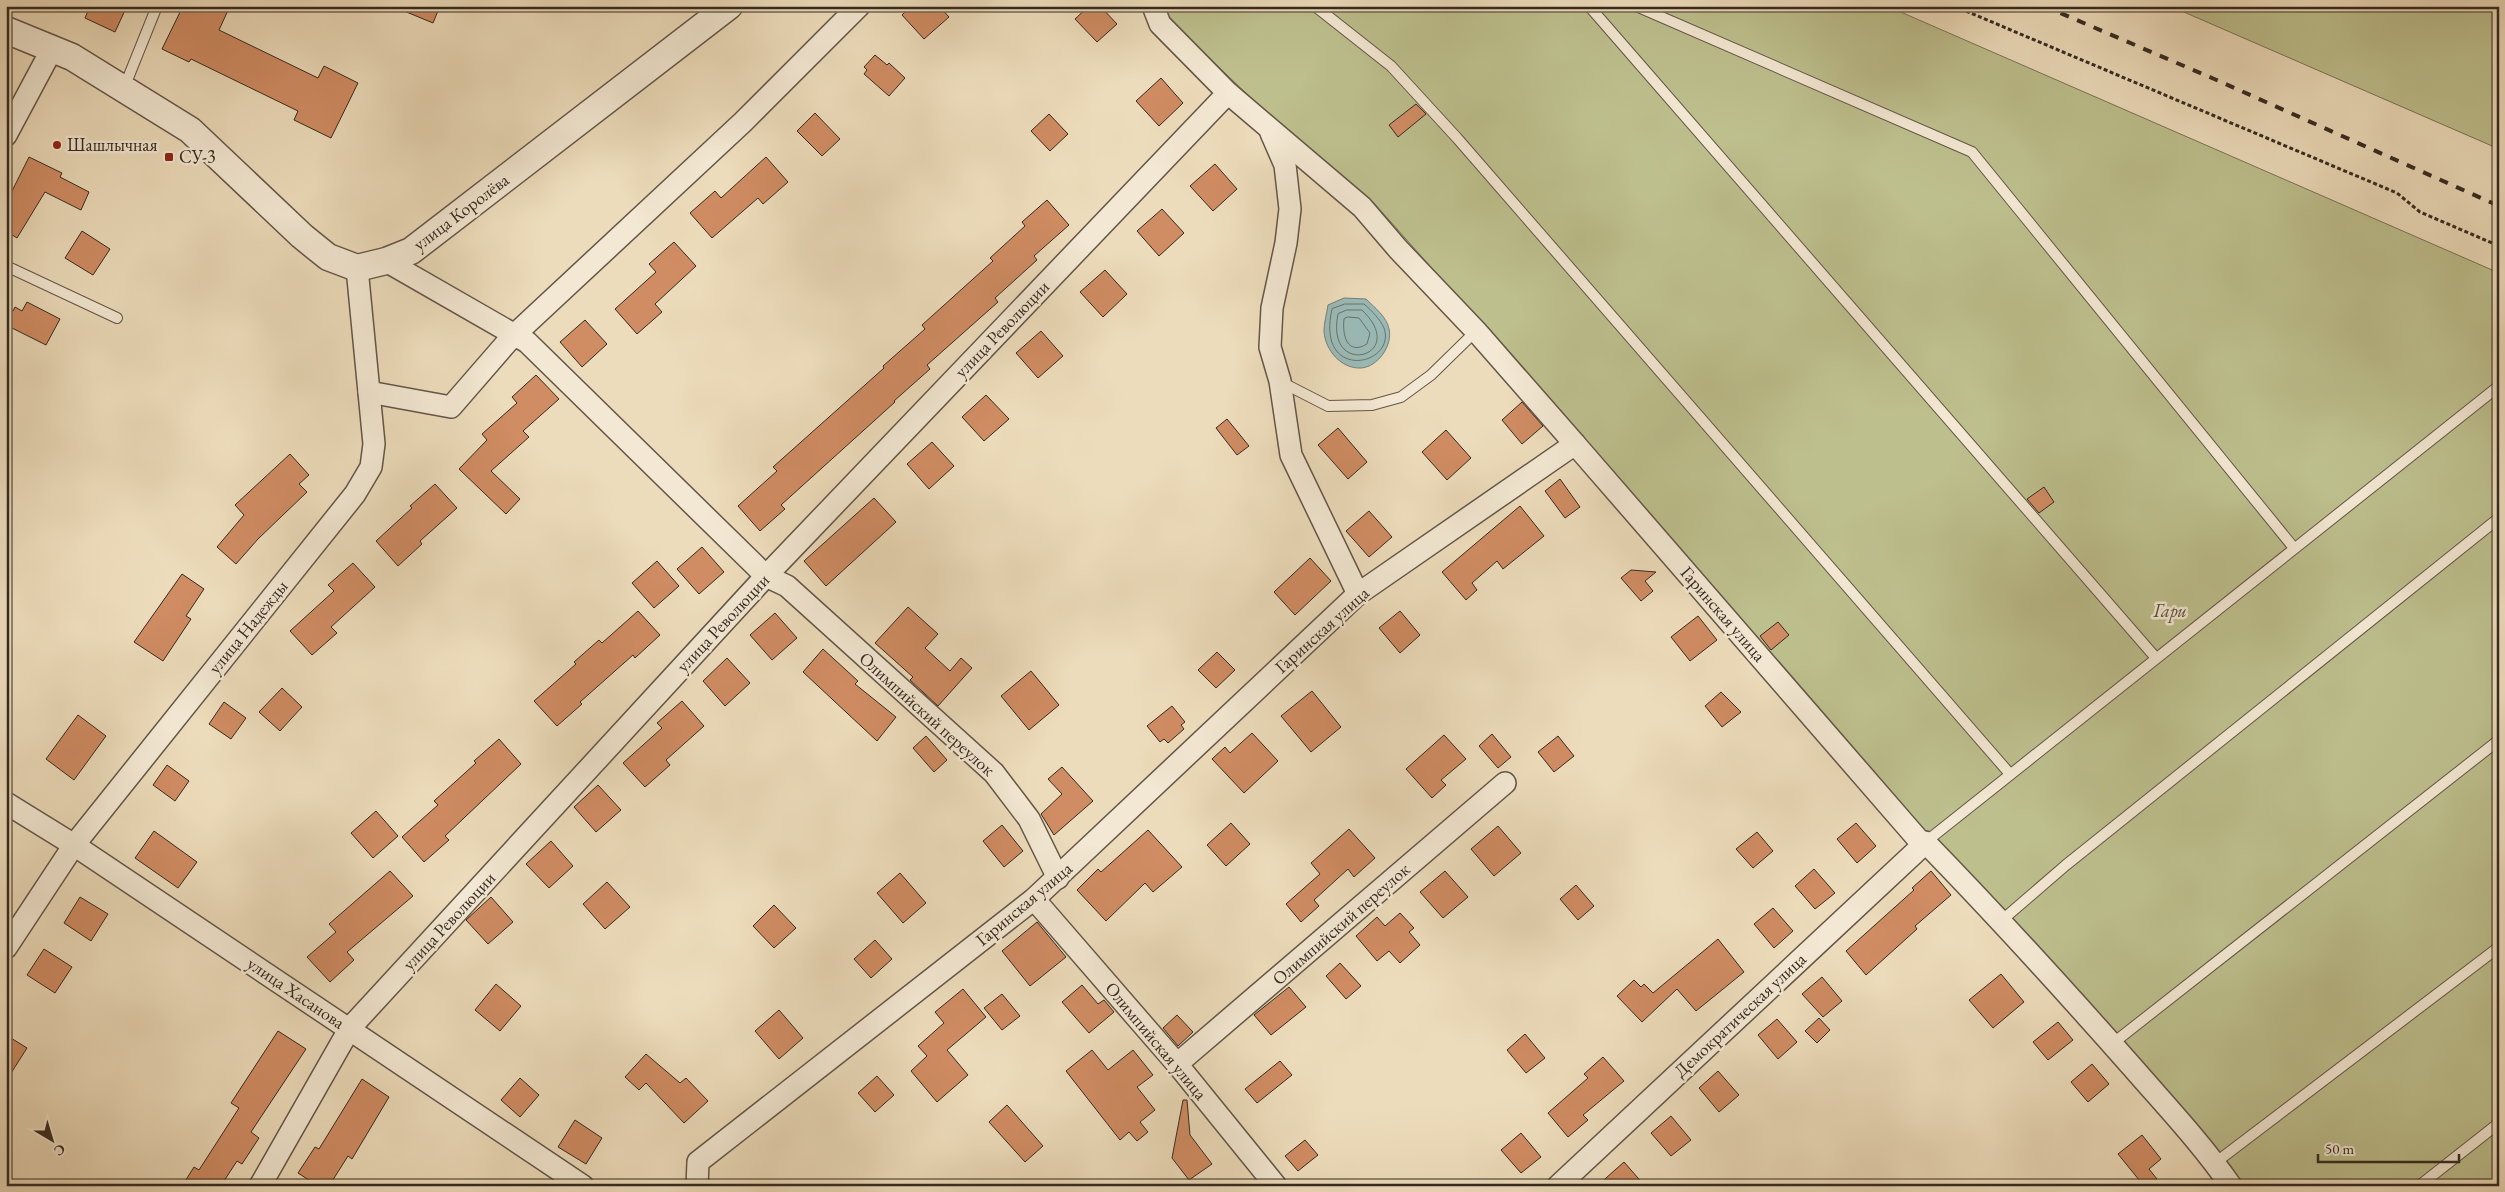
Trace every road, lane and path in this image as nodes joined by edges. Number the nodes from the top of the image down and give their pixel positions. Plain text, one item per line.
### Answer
1 (157, 6) edge
2 (729, 6) edge
3 (859, 6) edge
4 (1153, 6) edge
5 (1315, 6) edge
6 (1589, 6) edge
7 (1636, 6) edge
8 (1954, 6) edge
9 (6, 30) edge
10 (52, 49) junction
11 (123, 89) junction
12 (1228, 93) junction
13 (1267, 126) junction
14 (6, 135) edge
15 (2499, 246) edge
16 (386, 261) junction
17 (6, 266) edge
18 (357, 268) junction
19 (117, 318) dead end
20 (1476, 331) junction
21 (514, 335) junction
22 (1280, 381) junction
23 (2499, 386) edge
24 (369, 392) junction
25 (1575, 444) junction
26 (2499, 518) edge
27 (2294, 548) junction
28 (766, 576) junction
29 (1358, 594) junction
30 (2156, 658) junction
31 (2499, 740) edge
32 (2010, 774) junction
33 (1505, 783) dead end
34 (6, 803) edge
35 (1924, 844) junction
36 (74, 845) junction
37 (1058, 878) junction
38 (1034, 899) junction
39 (2001, 921) junction
40 (2499, 947) edge
41 (6, 948) edge
42 (350, 1028) junction
43 (2112, 1044) junction
44 (1177, 1064) junction
45 (2499, 1123) edge
46 (2215, 1163) junction
47 (260, 1186) edge
48 (583, 1186) edge
49 (697, 1186) edge
50 (1276, 1186) edge
51 (1558, 1186) edge
52 (2231, 1186) edge
53 (2419, 1186) edge

1 - 11 lane
2 - 16 street, улица Королёва
3 - 21 street
4 - 12 street
5 - 32 lane
6 - 30 lane
7 - 27 lane
8 - 15 path
9 - 10 street
10 - 11 street
10 - 14 street
11 - 18 street
12 - 13 street
12 - 28 street, улица Революции
13 - 20 street
13 - 22 street
16 - 18 street, улица Королёва
16 - 21 street, Олимпийский переулок
17 - 19 lane
18 - 24 street, улица Надежды
20 - 22 lane
20 - 25 street
21 - 24 street
21 - 28 street, Олимпийский переулок
22 - 29 street
23 - 27 lane
24 - 36 street, улица Надежды
25 - 29 street, Гаринская улица
25 - 35 street, Гаринская улица
26 - 39 lane
27 - 30 lane
28 - 37 street, Олимпийский переулок
28 - 42 street, улица Революции
29 - 37 street, Гаринская улица
30 - 32 lane
31 - 43 lane
32 - 35 lane
33 - 44 street, Олимпийский переулок
34 - 36 street, улица Хасанова
35 - 39 street, Гаринская улица
35 - 51 street, Демократическая улица
36 - 41 street, улица Надежды
36 - 42 street, улица Хасанова
37 - 38 street, Гаринская улица
38 - 44 street, Олимпийская улица
38 - 49 street, Гаринская улица
39 - 43 street, Гаринская улица
40 - 46 lane
42 - 47 street, улица Революции
42 - 48 street, улица Хасанова
43 - 46 street, Гаринская улица
44 - 50 street, Олимпийская улица
45 - 53 lane
46 - 52 street, Гаринская улица

